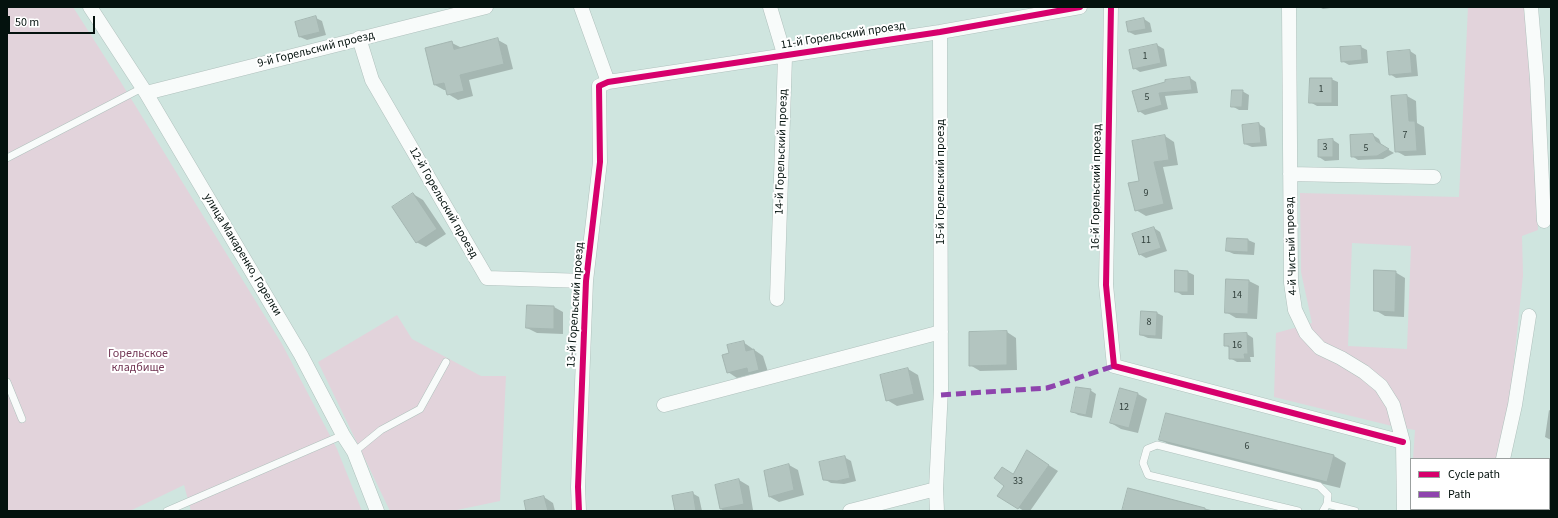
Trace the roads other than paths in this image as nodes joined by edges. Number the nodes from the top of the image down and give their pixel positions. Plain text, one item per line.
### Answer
1 (90, 7) edge
2 (486, 7) edge
3 (580, 7) edge
4 (770, 7) edge
5 (1080, 7) edge
6 (1111, 7) edge
7 (1289, 7) edge
8 (1531, 7) edge
9 (940, 32) junction
10 (359, 38) junction
11 (785, 57) junction
12 (608, 82) junction
13 (144, 90) junction
14 (7, 158) edge
15 (1290, 174) junction
16 (1434, 177) dead end
17 (1544, 221) dead end
18 (586, 281) junction
19 (777, 299) dead end
20 (1529, 316) dead end
21 (941, 332) junction
22 (446, 362) dead end
23 (7, 382) edge
24 (664, 405) dead end
25 (22, 419) dead end
26 (343, 435) junction
27 (1403, 442) junction
28 (354, 452) junction
29 (1503, 458) edge
30 (936, 489) junction
31 (1325, 508) edge
32 (167, 511) edge
33 (377, 511) edge
34 (579, 511) edge
35 (850, 511) edge
36 (937, 511) edge
37 (1298, 511) edge
38 (1355, 511) edge
39 (1404, 511) edge

1 - 13 street, улица Макаренко, Горелки
2 - 10 street, 9-й Горельский проезд
3 - 12 street
4 - 11 street, 14-й Горельский проезд
5 - 9 street, 11-й Горельский проезд
6 - 27 street, 16-й Горельский проезд
7 - 15 street, 4-й Чистый проезд
8 - 17 street
9 - 11 street, 11-й Горельский проезд
9 - 21 street, 15-й Горельский проезд
10 - 13 street, 9-й Горельский проезд
10 - 18 street, 12-й Горельский проезд
11 - 12 street, 11-й Горельский проезд
11 - 19 street, 14-й Горельский проезд
12 - 18 street, 13-й Горельский проезд
13 - 14 lane
13 - 26 street, улица Макаренко, Горелки
15 - 16 street
15 - 27 street, 4-й Чистый проезд
18 - 34 street, 13-й Горельский проезд
20 - 29 street
21 - 24 street
21 - 30 street, 15-й Горельский проезд
22 - 28 lane
23 - 25 lane
26 - 28 street, улица Макаренко, Горелки
26 - 32 lane
27 - 39 street, 4-й Чистый проезд
28 - 33 street, улица Макаренко, Горелки
30 - 35 street
30 - 36 street, 15-й Горельский проезд
31 - 37 lane
31 - 38 lane

